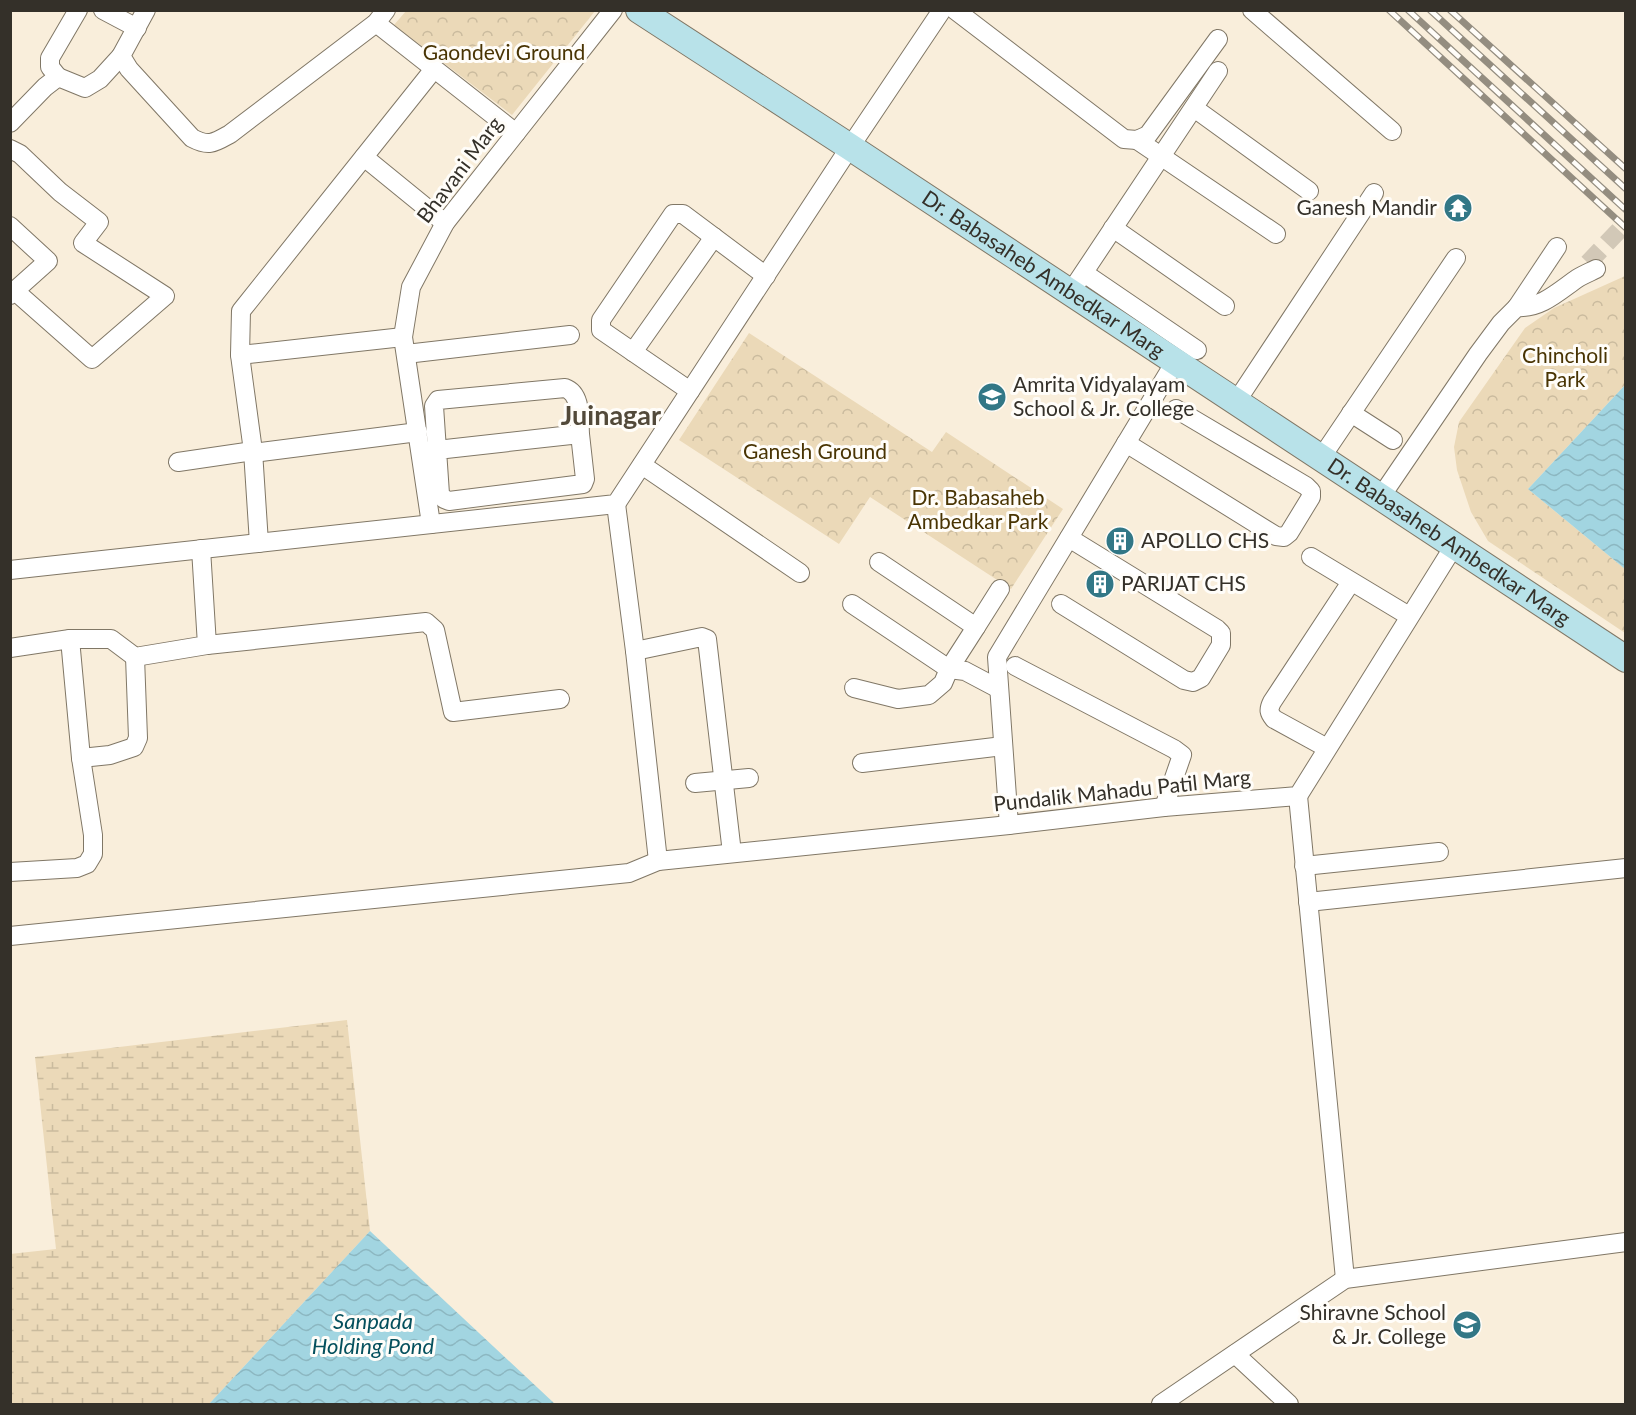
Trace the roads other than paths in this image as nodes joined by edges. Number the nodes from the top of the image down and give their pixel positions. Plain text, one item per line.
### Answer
1 (78, 10) edge
2 (103, 10) edge
3 (146, 10) edge
4 (613, 10) edge
5 (639, 10) edge
6 (942, 10) edge
7 (955, 10) edge
8 (1252, 10) edge
9 (381, 17) edge
10 (137, 28) junction
11 (1218, 39) dead end
12 (121, 56) junction
13 (434, 69) junction
14 (1218, 71) dead end
15 (58, 77) junction
16 (1194, 108) junction
17 (10, 123) edge
18 (1392, 131) dead end
19 (516, 133) junction
20 (1137, 140) junction
21 (850, 147) junction
22 (10, 148) edge
23 (364, 157) junction
24 (1161, 157) junction
25 (1309, 191) dead end
26 (1374, 193) dead end
27 (445, 223) junction
28 (10, 226) edge
29 (1113, 228) junction
30 (1276, 234) dead end
31 (714, 237) junction
32 (1557, 247) dead end
33 (1456, 258) dead end
34 (1587, 270) tunnel mouth
35 (766, 276) junction
36 (1077, 283) junction
37 (13, 293) edge
38 (1225, 306) dead end
39 (1517, 306) junction
40 (570, 335) dead end
41 (405, 346) junction
42 (1197, 350) dead end
43 (633, 352) junction
44 (240, 355) junction
45 (1175, 362) junction
46 (690, 391) junction
47 (1236, 402) junction
48 (1176, 409) dead end
49 (1351, 413) junction
50 (418, 432) junction
51 (580, 434) junction
52 (1393, 440) dead end
53 (1126, 443) junction
54 (429, 451) junction
55 (253, 452) junction
56 (1321, 458) junction
57 (178, 462) dead end
58 (642, 465) junction
59 (1380, 498) junction
60 (616, 504) junction
61 (431, 524) junction
62 (1068, 538) junction
63 (259, 543) junction
64 (1454, 546) junction
65 (201, 549) junction
66 (1311, 557) dead end
67 (879, 562) dead end
68 (10, 570) edge
69 (800, 573) dead end
70 (1351, 582) junction
71 (1000, 590) dead end
72 (852, 604) dead end
73 (1061, 604) dead end
74 (1409, 616) junction
75 (976, 627) junction
76 (70, 639) junction
77 (207, 645) junction
78 (10, 648) edge
79 (635, 651) junction
80 (135, 657) junction
81 (1626, 659) edge
82 (1015, 666) dead end
83 (949, 669) junction
84 (854, 688) dead end
85 (999, 689) junction
86 (560, 699) dead end
87 (1003, 746) junction
88 (1328, 748) junction
89 (81, 758) junction
90 (862, 763) dead end
91 (749, 778) dead end
92 (723, 780) junction
93 (695, 783) dead end
94 (1298, 796) junction
95 (1164, 807) junction
96 (1009, 825) junction
97 (1439, 852) dead end
98 (732, 853) junction
99 (658, 861) junction
100 (1304, 866) junction
101 (1626, 868) edge
102 (10, 872) edge
103 (1308, 902) junction
104 (10, 936) edge
105 (1626, 1242) edge
106 (1345, 1279) junction
107 (1235, 1354) junction
108 (1161, 1404) edge
109 (1289, 1404) edge

1 - 15 street
2 - 10 street
3 - 10 street
4 - 19 street, Bhavani Marg
5 - 21 main road, Dr. Babasaheb Ambedkar Marg
6 - 21 street
7 - 20 street
8 - 18 street
9 - 12 street
9 - 13 street
10 - 12 street
11 - 20 street
12 - 15 street
13 - 19 street
13 - 23 street
14 - 16 street
15 - 17 street
16 - 24 street
16 - 25 street
19 - 27 street, Bhavani Marg
20 - 24 street
21 - 35 street
21 - 36 main road, Dr. Babasaheb Ambedkar Marg
22 - 37 street
23 - 27 street
23 - 44 street
24 - 29 street
24 - 30 street
26 - 47 street
27 - 41 street, Bhavani Marg
28 - 37 street
29 - 36 street
29 - 38 street
31 - 35 street
31 - 43 street
31 - 43 street
32 - 39 street
33 - 49 street
34 - 39 street
35 - 46 street
36 - 42 street
36 - 45 main road, Dr. Babasaheb Ambedkar Marg
39 - 59 street
40 - 41 street
41 - 44 street
41 - 50 street, Bhavani Marg
43 - 46 street
44 - 55 street
45 - 47 main road, Dr. Babasaheb Ambedkar Marg
45 - 53 street
46 - 58 street
47 - 56 main road, Dr. Babasaheb Ambedkar Marg
48 - 53 street
49 - 52 street
49 - 56 street
50 - 54 street, Bhavani Marg
50 - 55 street
51 - 54 street
51 - 54 street
51 - 54 street
53 - 62 street
54 - 61 street, Bhavani Marg
55 - 57 street
55 - 63 street
56 - 59 main road, Dr. Babasaheb Ambedkar Marg
58 - 60 street
58 - 69 street
59 - 64 main road, Dr. Babasaheb Ambedkar Marg
60 - 61 street
60 - 79 street
61 - 63 street
62 - 73 street
62 - 85 street
63 - 65 street
64 - 74 street
64 - 81 main road, Dr. Babasaheb Ambedkar Marg
65 - 68 street
65 - 77 street
66 - 70 street
67 - 75 street
70 - 74 street
70 - 88 street
71 - 75 street
72 - 83 street
74 - 88 street
75 - 83 street
76 - 78 street
76 - 80 street
76 - 89 street
77 - 80 street
77 - 86 street
79 - 92 street
79 - 99 street
80 - 89 street
82 - 95 street
83 - 84 street
83 - 85 street
85 - 87 street
87 - 90 street
87 - 96 street
88 - 94 street
89 - 102 street
91 - 92 street
92 - 93 street
92 - 98 street
94 - 95 street, Pundalik Mahadu Patil Marg
94 - 100 street
95 - 96 street, Pundalik Mahadu Patil Marg
96 - 98 street, Pundalik Mahadu Patil Marg
97 - 100 street
98 - 99 street, Pundalik Mahadu Patil Marg
99 - 104 street, Pundalik Mahadu Patil Marg
100 - 103 street
101 - 103 street
103 - 106 street
105 - 106 street
106 - 107 street
107 - 108 street
107 - 109 street

